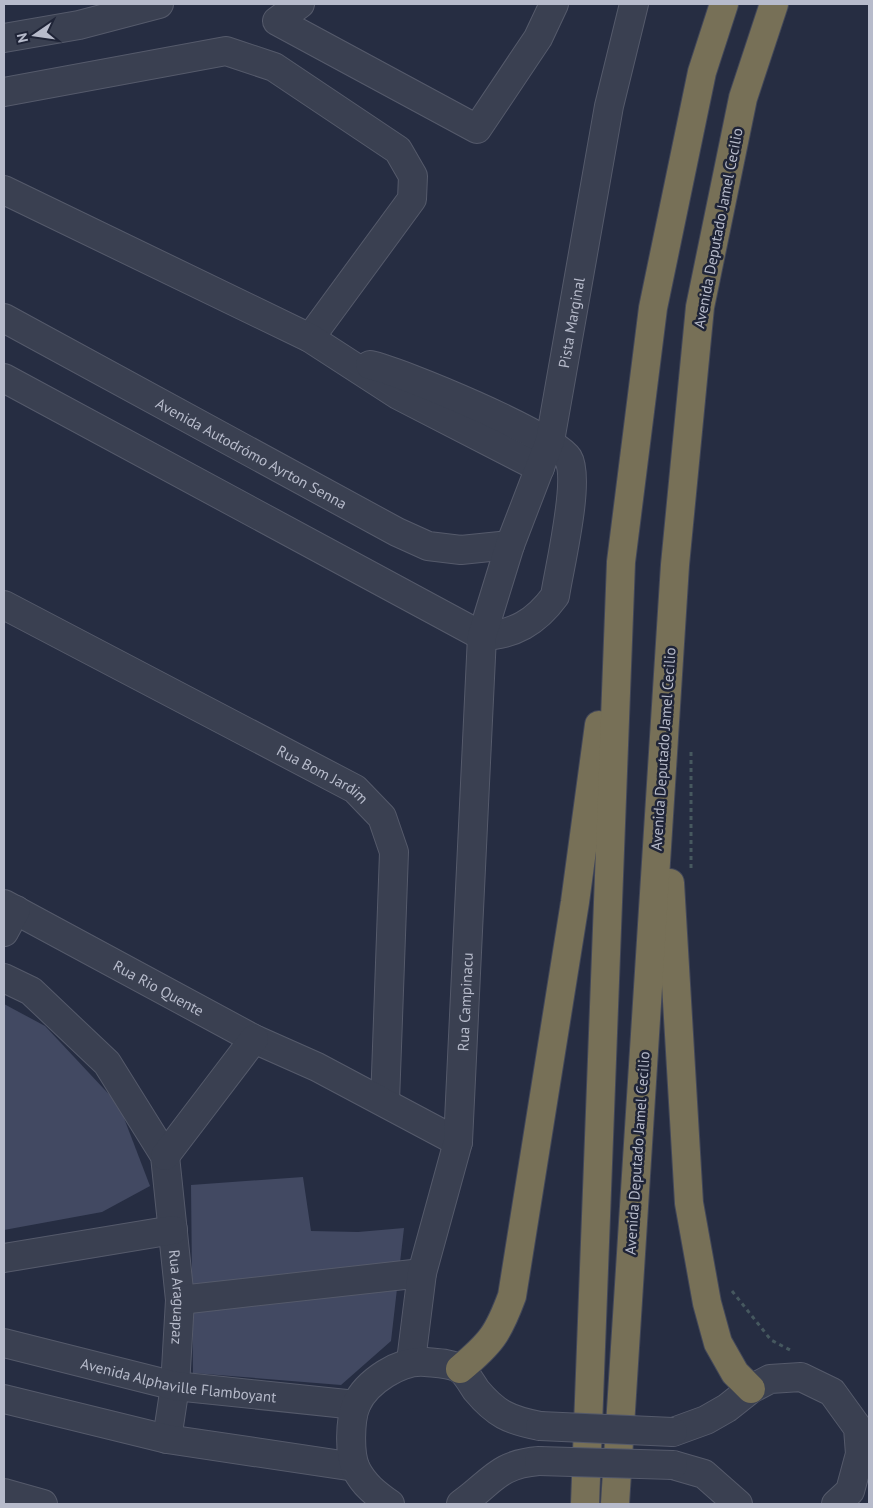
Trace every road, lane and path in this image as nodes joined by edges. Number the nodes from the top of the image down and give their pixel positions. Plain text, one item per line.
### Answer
1 (159, 4) edge
2 (300, 4) edge
3 (554, 4) edge
4 (634, 4) edge
5 (724, 4) edge
6 (774, 4) edge
7 (4, 38) edge
8 (4, 92) edge
9 (4, 190) edge
10 (4, 318) edge
11 (310, 338) junction
12 (4, 378) edge
13 (443, 405) junction
14 (550, 441) junction
15 (540, 468) junction
16 (510, 545) junction
17 (621, 562) junction
18 (675, 565) junction
19 (4, 605) edge
20 (482, 636) junction
21 (691, 749) dead end
22 (691, 877) dead end
23 (8, 916) edge
24 (4, 978) edge
25 (254, 1039) junction
26 (386, 1102) junction
27 (458, 1142) junction
28 (165, 1156) junction
29 (173, 1230) junction
30 (4, 1258) edge
31 (422, 1273) junction
32 (728, 1286) dead end
33 (180, 1300) junction
34 (4, 1343) edge
35 (794, 1352) dead end
36 (411, 1361) junction
37 (460, 1369) junction
38 (175, 1386) junction
39 (751, 1389) junction
40 (4, 1399) edge
41 (356, 1405) junction
42 (864, 1429) edge
43 (167, 1439) junction
44 (355, 1467) junction
45 (4, 1494) edge
46 (852, 1494) edge
47 (43, 1504) edge
48 (390, 1504) edge
49 (461, 1504) edge
50 (585, 1504) edge
51 (615, 1504) edge
52 (738, 1504) edge

1 - 7 street
2 - 3 street
4 - 14 street, Pista Marginal
5 - 17 highway
6 - 18 highway, Avenida Deputado Jamel Cecilio
8 - 11 street
9 - 11 street
10 - 16 street, Avenida Autodrómo Ayrton Senna
11 - 13 street
12 - 20 street
13 - 14 street
13 - 15 street
14 - 15 street, Pista Marginal
14 - 20 street
15 - 16 street, Pista Marginal
16 - 20 street, Pista Marginal
17 - 37 highway
17 - 50 highway
18 - 39 highway
18 - 51 highway, Avenida Deputado Jamel Cecilio
19 - 26 street, Rua Bom Jardim
20 - 27 street, Rua Campinacu
21 - 22 path
23 - 25 street, Rua Rio Quente
24 - 28 street, Rua Araguapaz
25 - 26 street, Rua Rio Quente
25 - 28 street
26 - 27 street, Rua Rio Quente
27 - 31 street, Rua Campinacu
28 - 29 street, Rua Araguapaz
29 - 30 street
29 - 33 street, Rua Araguapaz
31 - 33 street
31 - 36 street, Rua Campinacu
32 - 35 path
33 - 38 street, Rua Araguapaz
34 - 38 street, Avenida Alphaville Flamboyant
36 - 37 street
36 - 41 street
37 - 39 street, bridge
38 - 41 street, Avenida Alphaville Flamboyant
38 - 43 street, Rua Araguapaz
39 - 42 street
40 - 43 street
41 - 44 street
42 - 46 street
43 - 44 street
44 - 48 street
45 - 47 street
49 - 52 street, bridge

